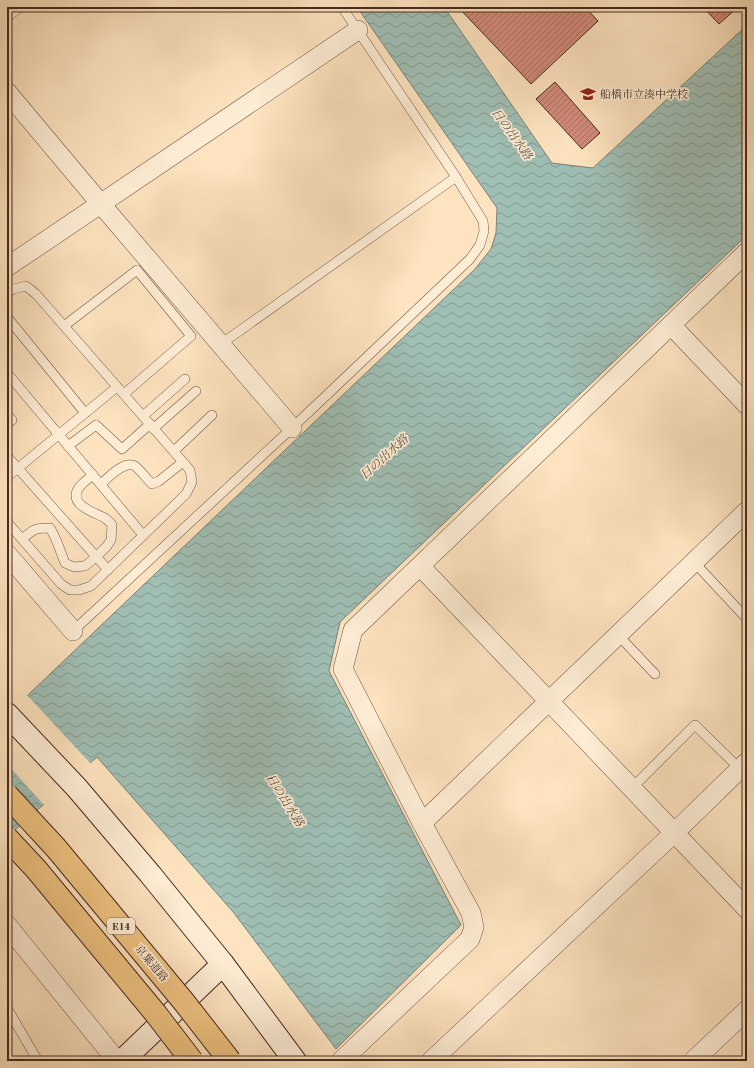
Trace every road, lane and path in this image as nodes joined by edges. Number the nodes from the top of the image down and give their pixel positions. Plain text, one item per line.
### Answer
1 (21, 7) edge
2 (342, 7) edge
3 (7, 16) edge
4 (358, 30) junction
5 (7, 92) edge
6 (456, 177) junction
7 (100, 203) junction
8 (747, 252) edge
9 (7, 267) edge
10 (7, 293) edge
11 (7, 317) edge
12 (670, 325) junction
13 (64, 326) junction
14 (221, 344) junction
15 (185, 379) dead end
16 (9, 380) edge
17 (117, 387) junction
18 (196, 391) dead end
19 (124, 394) junction
20 (747, 405) edge
21 (85, 413) junction
22 (7, 414) edge
23 (212, 415) dead end
24 (143, 416) junction
25 (7, 424) edge
26 (152, 426) junction
27 (292, 428) junction
28 (59, 435) junction
29 (68, 446) junction
30 (174, 451) junction
31 (7, 456) edge
32 (183, 462) junction
33 (18, 469) junction
34 (93, 475) junction
35 (7, 477) edge
36 (101, 484) junction
37 (747, 511) edge
38 (7, 522) edge
39 (144, 535) junction
40 (22, 539) junction
41 (7, 554) edge
42 (96, 557) junction
43 (694, 562) junction
44 (420, 566) junction
45 (108, 570) junction
46 (747, 619) edge
47 (73, 631) joint
48 (618, 636) junction
49 (655, 674) dead end
50 (549, 701) junction
51 (7, 714) edge
52 (744, 766) edge
53 (632, 788) junction
54 (7, 795) edge
55 (422, 824) junction
56 (674, 833) junction
57 (7, 838) edge
58 (747, 909) edge
59 (7, 925) edge
60 (223, 964) junction
61 (7, 1008) edge
62 (747, 1010) edge
63 (38, 1061) edge
64 (117, 1061) edge
65 (122, 1061) edge
66 (192, 1061) edge
67 (230, 1061) edge
68 (295, 1061) edge
69 (341, 1061) edge
70 (431, 1061) edge
71 (693, 1061) edge

1 - 3 lane
2 - 4 lane
4 - 6 lane
4 - 7 street
5 - 7 street
6 - 14 lane
6 - 27 lane
7 - 9 street
7 - 14 street
8 - 12 street
10 - 13 lane
11 - 21 lane
12 - 20 street
12 - 44 street
13 - 17 lane
13 - 19 lane
14 - 27 street
15 - 24 lane
16 - 28 lane
17 - 19 lane
17 - 21 lane
18 - 26 lane
19 - 24 lane
21 - 28 lane
22 - 25 lane
23 - 30 lane
24 - 26 lane
26 - 29 lane
26 - 30 lane
27 - 47 lane
28 - 29 lane
28 - 33 lane
29 - 34 lane
30 - 32 lane
31 - 33 lane
32 - 36 lane
32 - 39 lane
33 - 35 lane
33 - 42 lane
34 - 36 lane
34 - 42 lane
36 - 39 lane
37 - 43 street
38 - 40 lane
39 - 45 lane
40 - 42 lane
40 - 45 lane
41 - 47 street
42 - 45 lane
43 - 46 lane
43 - 48 street
44 - 50 street
44 - 55 street
48 - 49 lane
48 - 50 street
50 - 53 street
50 - 55 street
51 - 60 street
52 - 53 lane
52 - 56 street
53 - 56 street
54 - 67 highway, 京葉道路 / E14, bridge
55 - 69 street
56 - 58 street
56 - 70 street
57 - 66 highway, E14, bridge
59 - 64 street
60 - 65 street
60 - 68 street
61 - 63 lane
62 - 71 street

